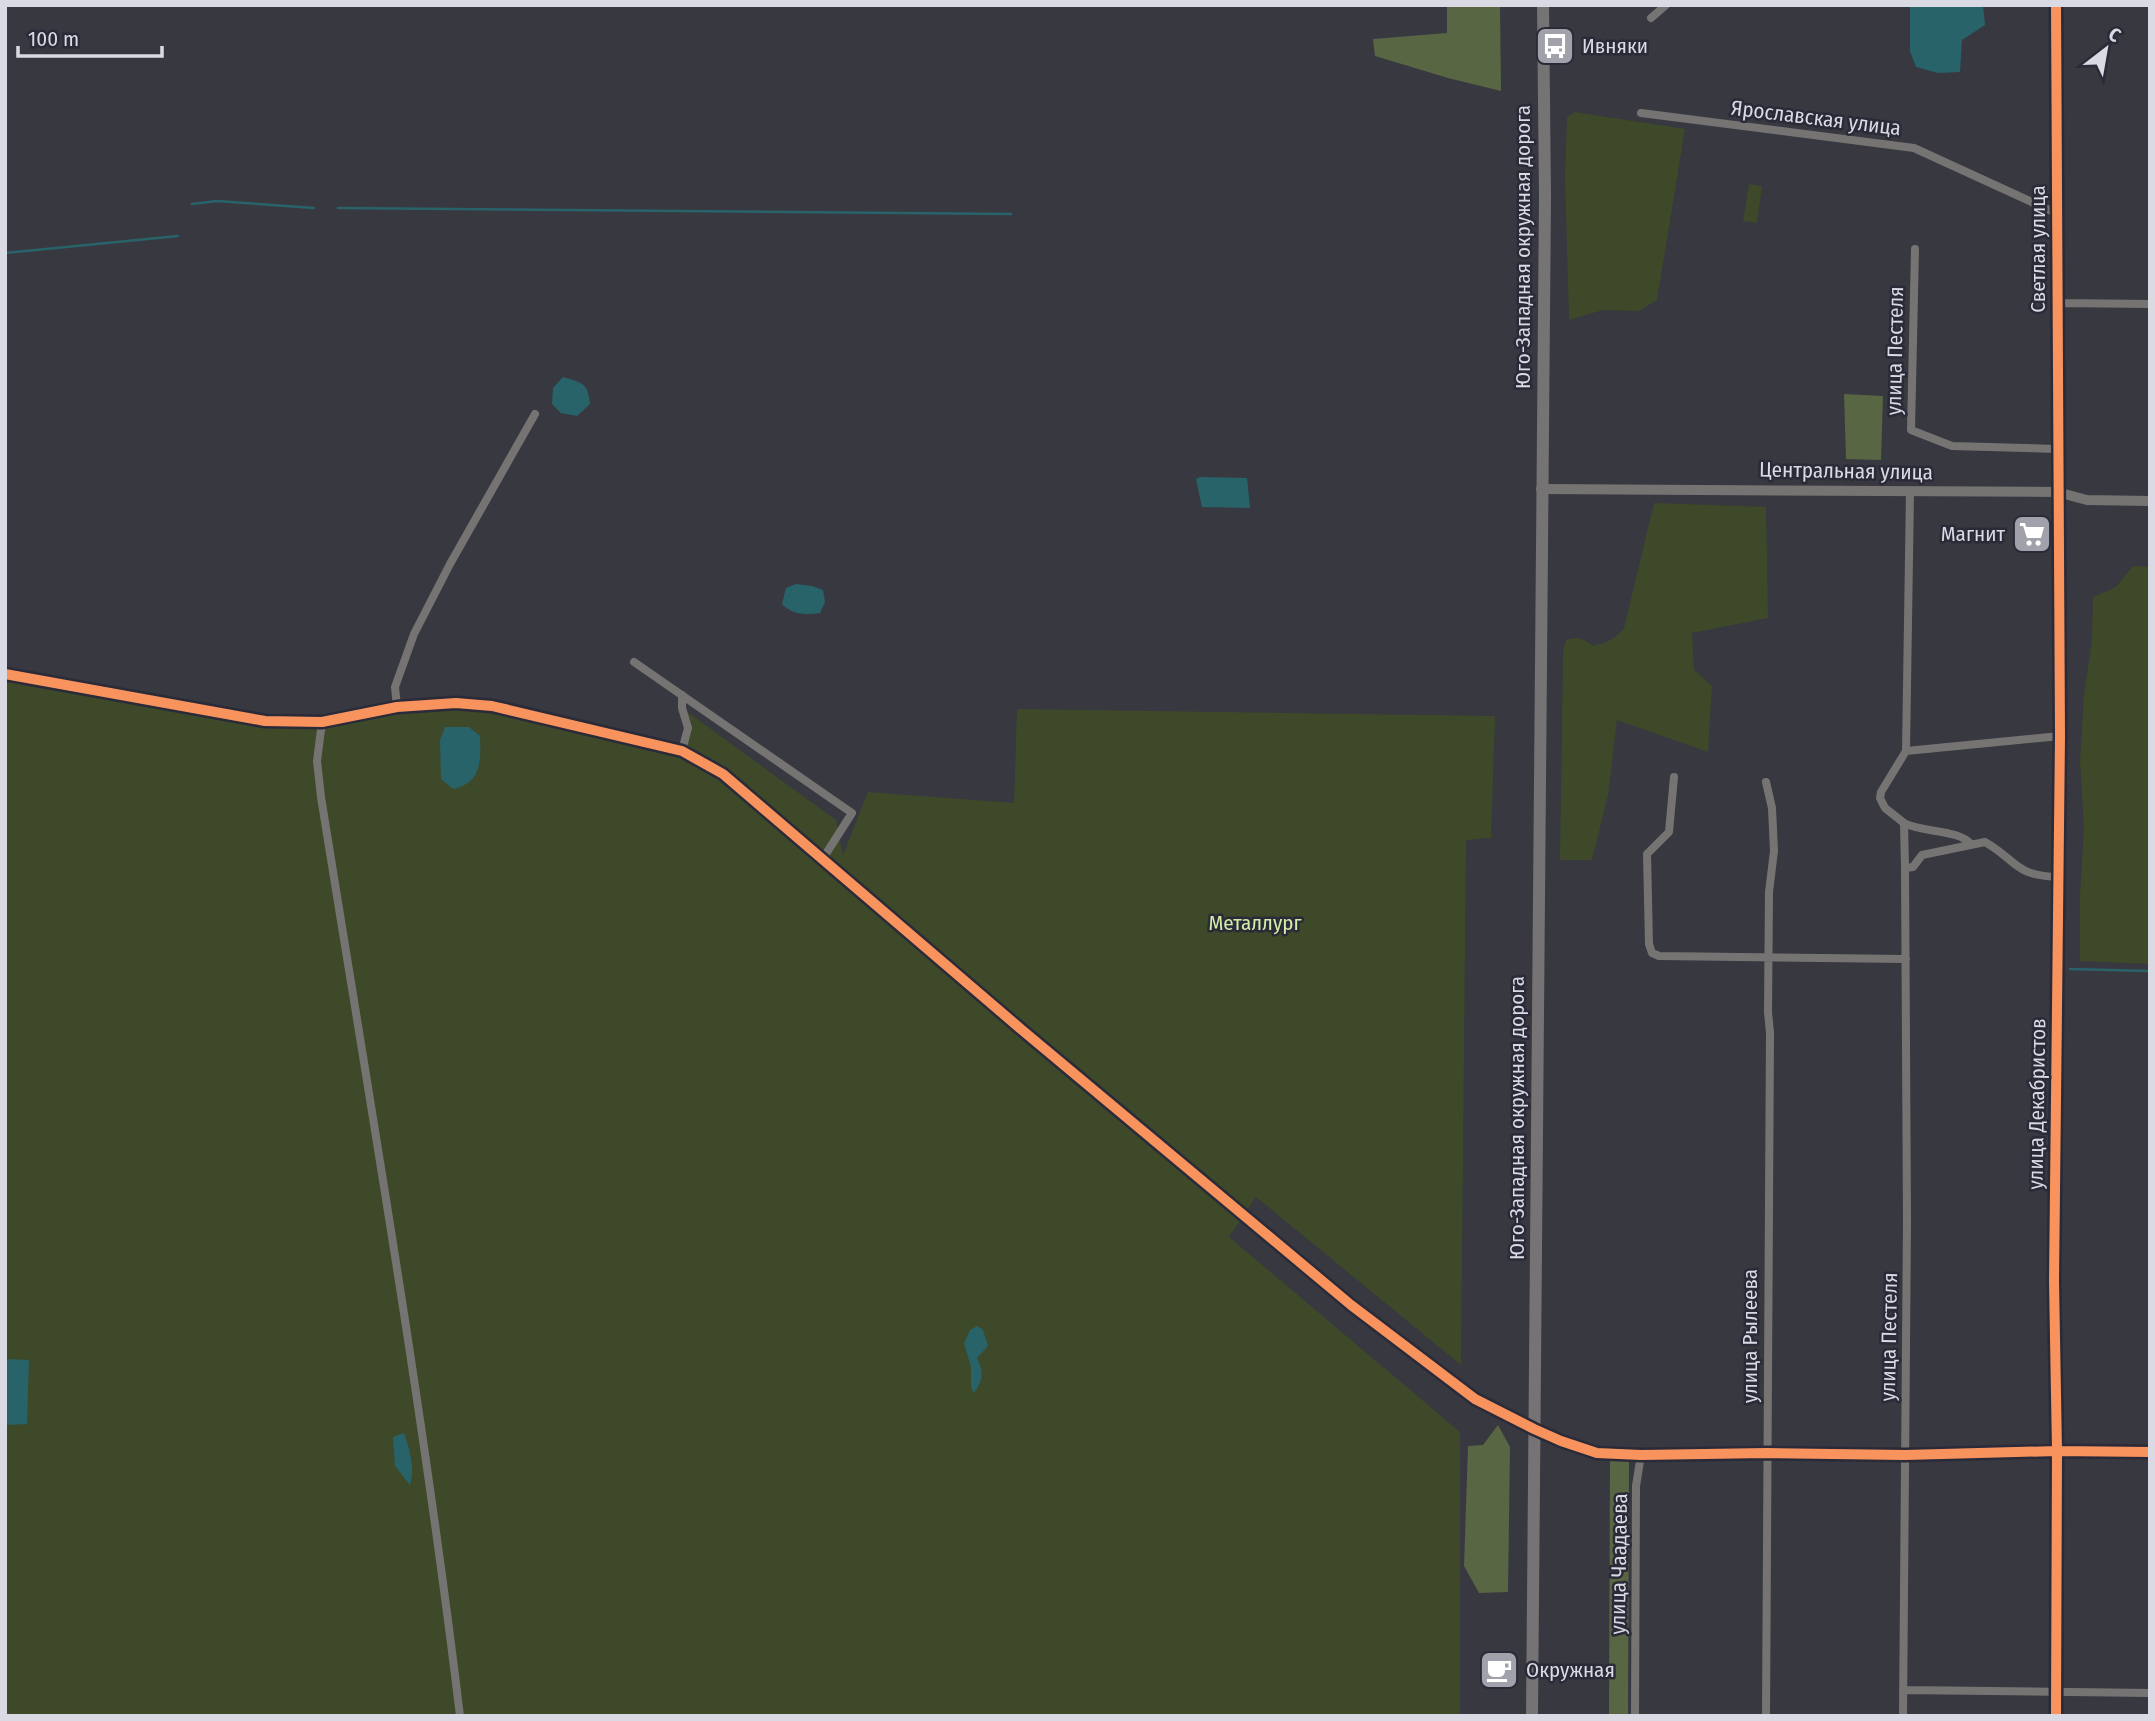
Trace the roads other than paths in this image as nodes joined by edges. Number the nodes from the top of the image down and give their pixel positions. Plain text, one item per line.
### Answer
1 (1543, 5) edge
2 (1666, 5) edge
3 (2056, 5) edge
4 (1651, 18) dead end
5 (1641, 113) dead end
6 (2058, 214) junction
7 (1915, 249) dead end
8 (2058, 303) junction
9 (2150, 304) edge
10 (535, 414) dead end
11 (2058, 449) junction
12 (1541, 489) junction
13 (1910, 492) junction
14 (2057, 492) junction
15 (2150, 501) edge
16 (634, 662) dead end
17 (5, 674) edge
18 (682, 695) junction
19 (397, 707) junction
20 (322, 722) junction
21 (2060, 736) junction
22 (682, 751) junction
23 (1906, 751) junction
24 (1674, 777) dead end
25 (1766, 782) dead end
26 (1904, 823) junction
27 (1971, 844) junction
28 (822, 860) junction
29 (1905, 868) junction
30 (2059, 877) junction
31 (1770, 957) junction
32 (1906, 959) junction
33 (1534, 1429) junction
34 (2057, 1451) junction
35 (1768, 1452) junction
36 (2150, 1452) edge
37 (1641, 1455) junction
38 (1905, 1455) junction
39 (1903, 1690) junction
40 (2056, 1693) junction
41 (2150, 1693) edge
42 (460, 1716) edge
43 (1532, 1716) edge
44 (1635, 1716) edge
45 (1766, 1716) edge
46 (1903, 1716) edge
47 (2056, 1716) edge

1 - 12 highway, Юго-Западная окружная дорога
2 - 4 street
3 - 6 street, Светлая улица
5 - 6 street, Ярославская улица
6 - 8 street, Светлая улица
7 - 11 street, улица Пестеля
8 - 9 street
8 - 11 street, Светлая улица
10 - 19 street
11 - 14 street, Светлая улица
12 - 13 street, Центральная улица
12 - 33 highway, Юго-Западная окружная дорога
13 - 14 street, Центральная улица
13 - 23 street
14 - 15 street, Центральная улица
14 - 21 street, улица Декабристов
16 - 18 street
17 - 20 street
18 - 22 street
18 - 28 street
19 - 20 street
19 - 22 street
20 - 42 street
21 - 23 street
21 - 30 street, улица Декабристов
22 - 28 street
23 - 26 street
24 - 31 street
25 - 31 street, улица Рылеева
26 - 27 street
26 - 29 street, улица Пестеля
27 - 29 street
27 - 30 street
28 - 33 street
29 - 32 street, улица Пестеля
30 - 34 street, улица Декабристов
31 - 32 street
31 - 35 street, улица Рылеева
32 - 38 street, улица Пестеля
33 - 37 street
33 - 43 highway, Юго-Западная окружная дорога
34 - 36 street
34 - 38 street
34 - 40 street, улица Декабристов
35 - 37 street
35 - 38 street
35 - 45 street, улица Рылеева
37 - 44 street, улица Чаадаева
38 - 39 street, улица Пестеля
39 - 40 street
39 - 46 street, улица Пестеля
40 - 41 street
40 - 47 street, улица Декабристов

